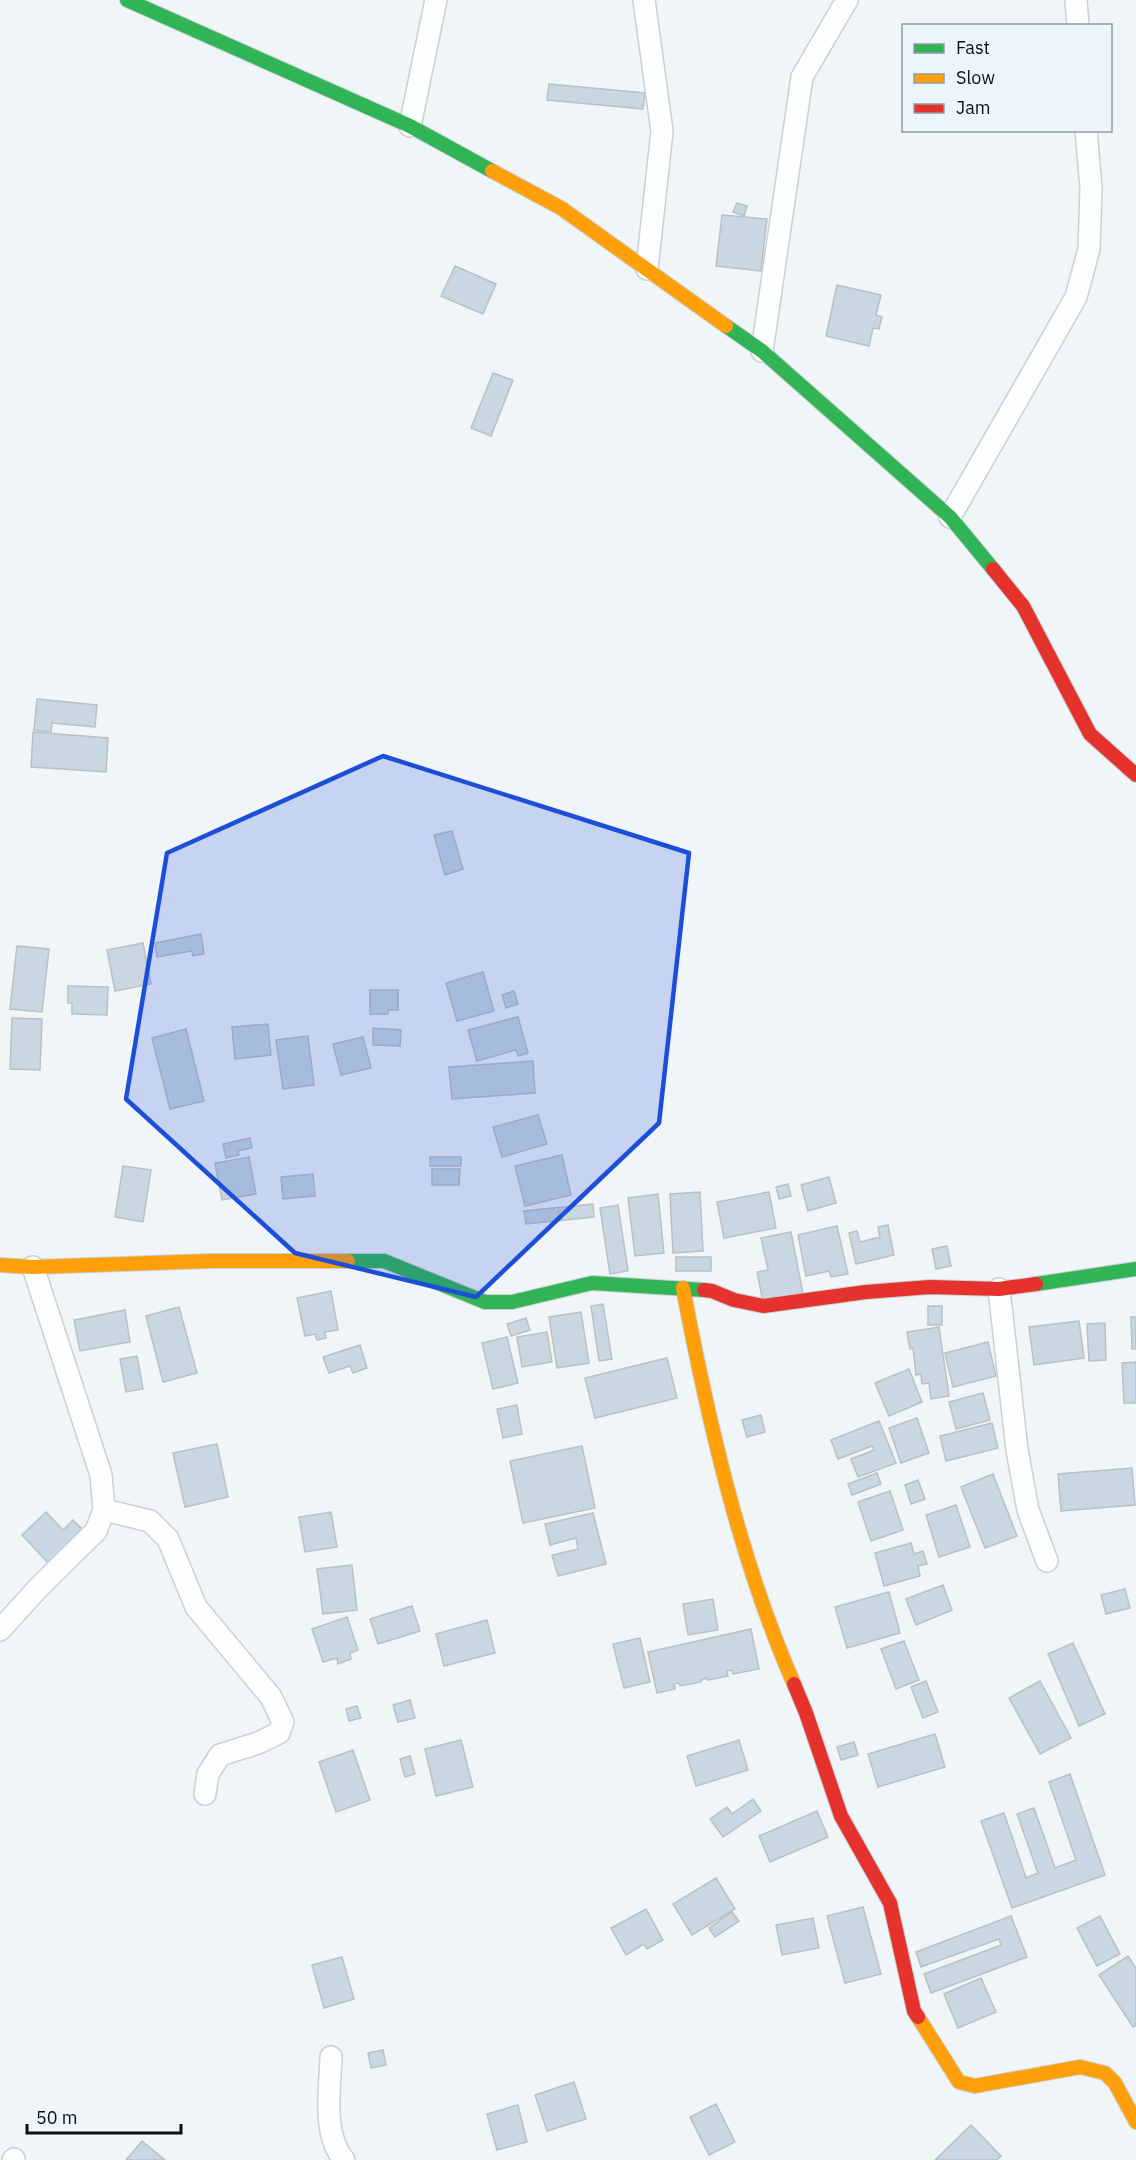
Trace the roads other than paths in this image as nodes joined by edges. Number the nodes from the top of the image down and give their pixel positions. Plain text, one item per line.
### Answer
1 (127, 0) edge
2 (436, 0) edge
3 (644, 0) edge
4 (847, 0) edge
5 (1076, 0) edge
6 (1078, 24) edge
7 (410, 126) junction
8 (1086, 132) edge
9 (647, 269) junction
10 (762, 351) junction
11 (950, 517) junction
12 (1136, 775) edge
13 (0, 1265) edge
14 (33, 1267) junction
15 (1136, 1269) edge
16 (683, 1288) junction
17 (999, 1289) junction
18 (104, 1510) junction
19 (1047, 1561) dead end
20 (0, 1630) edge
21 (205, 1794) dead end
22 (331, 2057) dead end
23 (1136, 2122) edge
24 (344, 2160) edge

1 - 7 street
2 - 7 street
3 - 9 street
4 - 10 street
5 - 6 street
7 - 9 street
8 - 11 street
9 - 10 street
10 - 11 street
11 - 12 street
13 - 14 street
14 - 16 street
14 - 18 street
15 - 17 street
16 - 17 street
16 - 23 street
17 - 19 street
18 - 20 street
18 - 21 street
22 - 24 street

